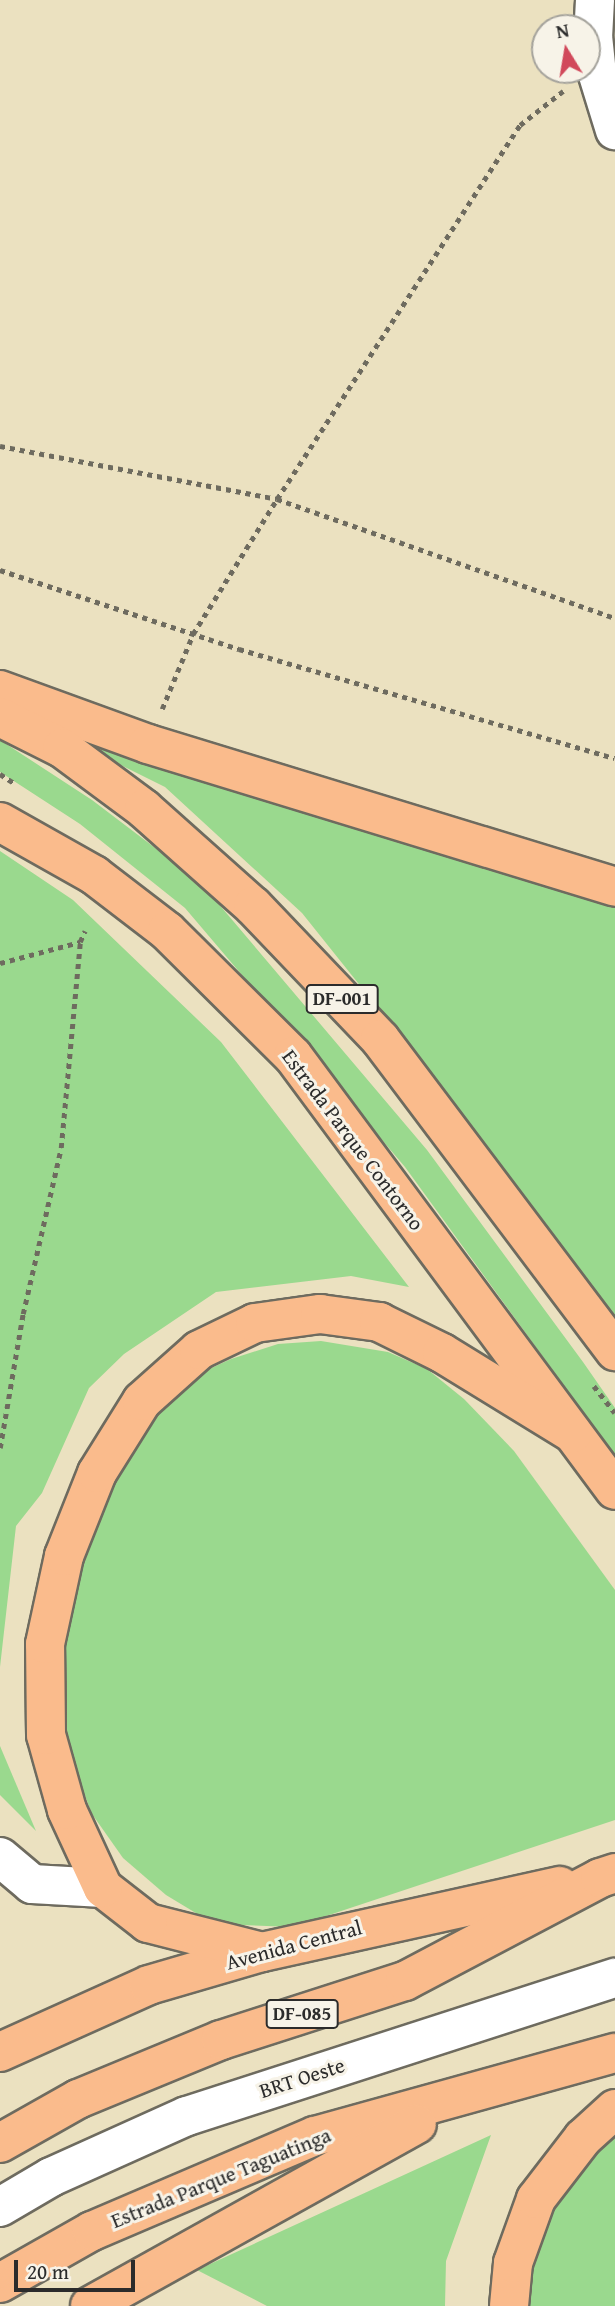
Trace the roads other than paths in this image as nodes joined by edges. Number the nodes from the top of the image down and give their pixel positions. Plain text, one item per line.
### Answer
1 (596, 0) edge
2 (615, 130) edge
3 (0, 690) edge
4 (0, 718) edge
5 (0, 822) edge
6 (603, 880) edge
7 (615, 1351) edge
8 (572, 1433) junction
9 (615, 1490) edge
10 (0, 1857) edge
11 (607, 1875) edge
12 (103, 1888) junction
13 (262, 1952) junction
14 (615, 1979) edge
15 (0, 2052) edge
16 (615, 2053) edge
17 (464, 2098) junction
18 (615, 2109) edge
19 (0, 2143) edge
20 (0, 2207) edge
21 (0, 2283) edge
22 (90, 2306) edge
23 (509, 2306) edge

1 - 2 street
3 - 6 main road
4 - 7 main road, DF-001
5 - 8 main road, Estrada Parque Contorno
8 - 9 main road, Estrada Parque Contorno
8 - 12 main road
10 - 12 street
11 - 13 main road, Avenida Central / DF-085
11 - 19 main road, DF-085
12 - 13 main road
13 - 15 main road, Avenida Central / DF-085
14 - 20 street, BRT Oeste
16 - 17 main road, Estrada Parque Taguatinga
17 - 21 main road, Estrada Parque Taguatinga
17 - 22 main road
18 - 23 main road

